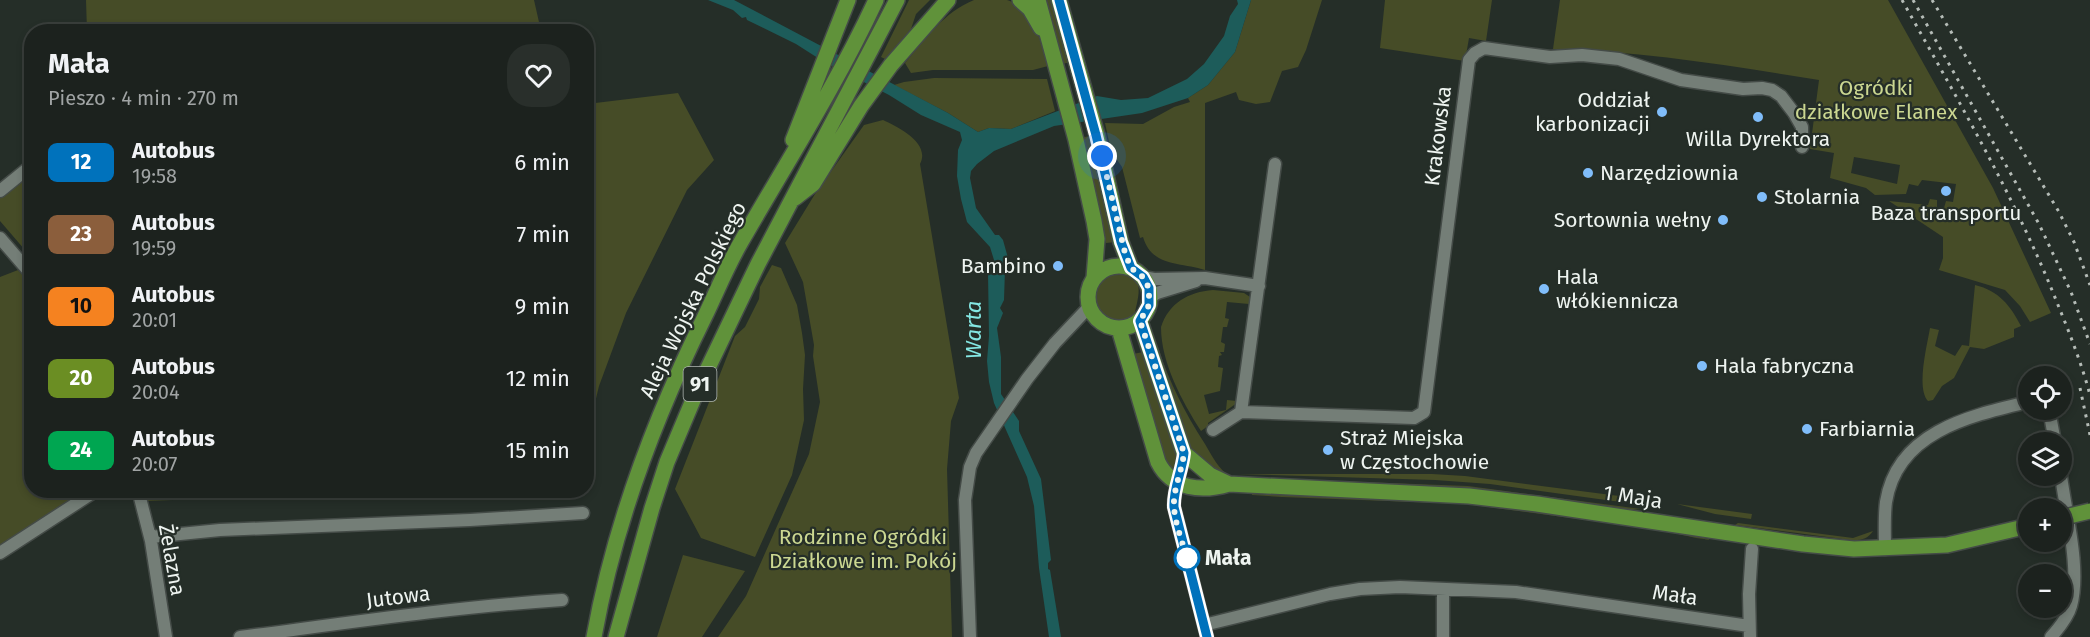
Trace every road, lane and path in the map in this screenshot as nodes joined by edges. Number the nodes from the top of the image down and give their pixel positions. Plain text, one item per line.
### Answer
1 (848, 0) edge
2 (876, 0) edge
3 (897, 0) edge
4 (948, 0) edge
5 (1020, 0) edge
6 (1038, 0) edge
7 (1059, 0) edge
8 (1049, 40) junction
9 (1802, 147) dead end
10 (1275, 164) dead end
11 (24, 172) edge
12 (775, 185) junction
13 (0, 191) edge
14 (791, 202) junction
15 (0, 238) edge
16 (24, 266) edge
17 (1137, 272) junction
18 (1094, 278) junction
19 (1205, 278) junction
20 (1258, 285) junction
21 (1151, 297) junction
22 (1088, 308) junction
23 (1140, 321) junction
24 (1119, 328) junction
25 (2018, 405) edge
26 (1241, 412) junction
27 (1213, 430) dead end
28 (1184, 453) junction
29 (1178, 484) junction
30 (1229, 484) junction
31 (2062, 486) edge
32 (85, 498) edge
33 (140, 498) edge
34 (2090, 511) edge
35 (583, 513) dead end
36 (2072, 515) edge
37 (2018, 528) edge
38 (150, 537) junction
39 (1752, 549) dead end
40 (1885, 549) junction
41 (0, 553) edge
42 (1443, 588) junction
43 (561, 600) dead end
44 (598, 615) junction
45 (1206, 631) edge
46 (1749, 631) edge
47 (166, 637) edge
48 (240, 637) edge
49 (583, 637) edge
50 (594, 637) edge
51 (616, 637) edge
52 (970, 637) edge
53 (1443, 637) edge
54 (2051, 637) edge

1 - 12 main road
2 - 12 main road, Aleja Wojska Polskiego / 91
3 - 14 main road, Aleja Wojska Polskiego / 91
4 - 14 main road
5 - 8 main road
6 - 8 main road
7 - 17 main road
8 - 18 main road
9 - 26 street, Krakowska
10 - 20 street
11 - 13 street
12 - 44 main road, Aleja Wojska Polskiego / 91
14 - 51 main road, Aleja Wojska Polskiego / 91
15 - 16 street
17 - 18 main road
17 - 19 street
17 - 21 main road
18 - 22 main road
19 - 20 street
19 - 21 street
20 - 26 street
21 - 23 main road
22 - 24 main road
22 - 52 street
23 - 24 main road
23 - 28 main road
24 - 29 main road
25 - 40 street
26 - 27 street
28 - 29 street
28 - 30 main road, 1 Maja
29 - 30 main road, 1 Maja
29 - 45 street
30 - 40 main road, 1 Maja
31 - 54 street
32 - 41 street
33 - 38 street, Żelazna
34 - 36 main road, bridge
35 - 38 street
37 - 40 main road, 1 Maja
38 - 47 street, Żelazna
39 - 46 street
42 - 45 street, Mała
42 - 46 street, Mała
42 - 53 street
43 - 48 street, Jutowa
44 - 49 main road
44 - 50 main road, Aleja Wojska Polskiego / 91

